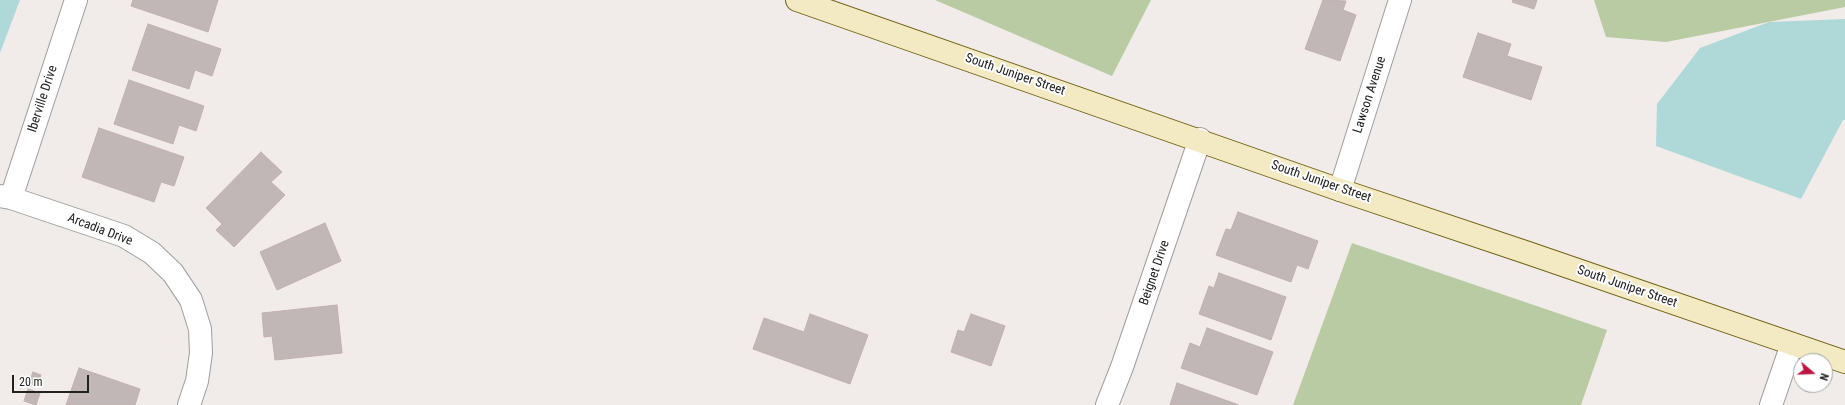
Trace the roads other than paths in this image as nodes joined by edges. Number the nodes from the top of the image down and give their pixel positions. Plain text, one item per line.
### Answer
1 (76, 0) edge
2 (797, 0) edge
3 (1400, 0) edge
4 (1200, 139) junction
5 (1340, 190) junction
6 (6, 197) edge
7 (1792, 344) junction
8 (1845, 362) edge
9 (189, 405) edge
10 (1106, 405) edge
11 (1770, 405) edge

1 - 6 street, Iberville Drive
2 - 4 street, South Juniper Street
3 - 5 street, Lawson Avenue
4 - 5 street, South Juniper Street
4 - 10 street, Beignet Drive
5 - 7 street, South Juniper Street
6 - 9 street, Arcadia Drive
7 - 8 street, South Juniper Street
7 - 11 street

